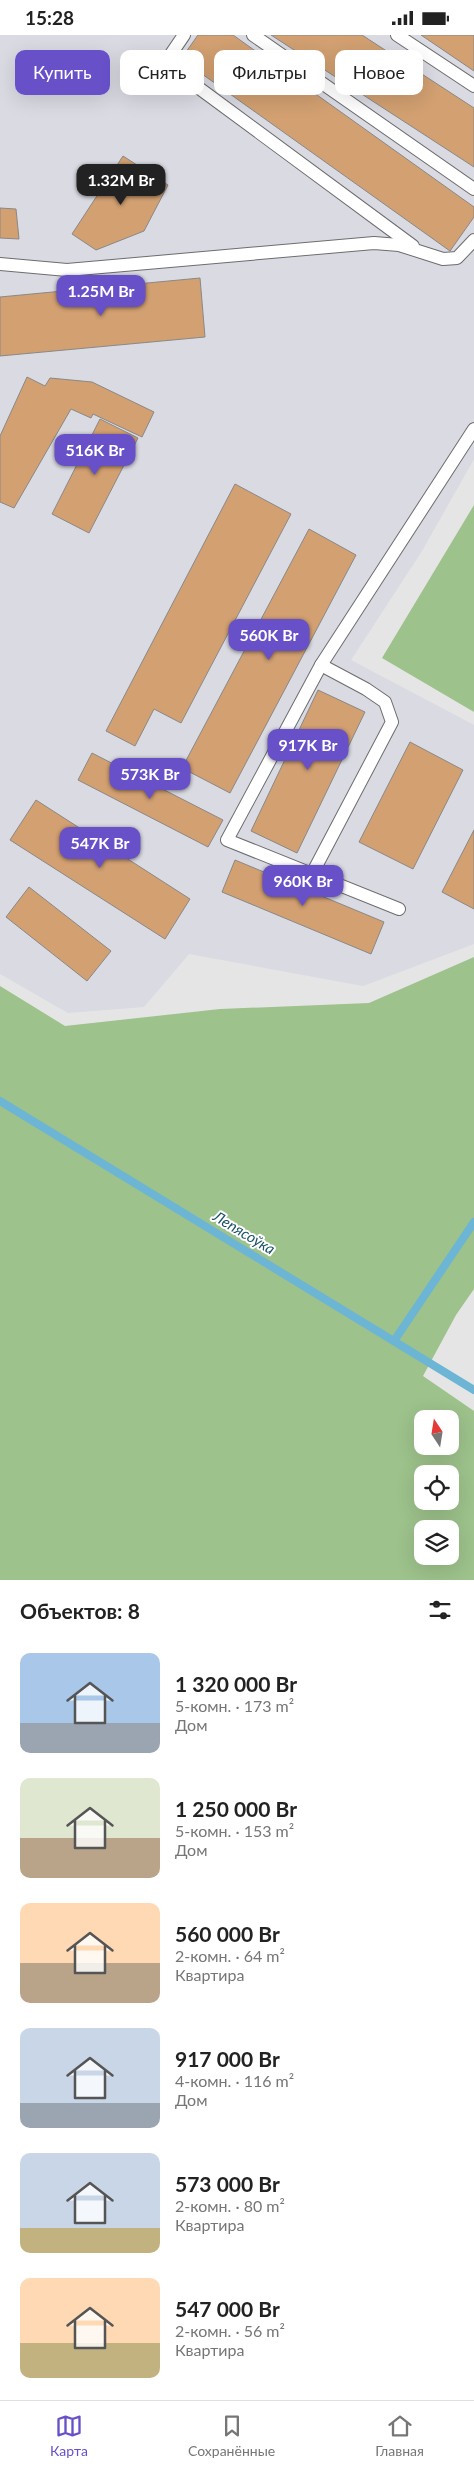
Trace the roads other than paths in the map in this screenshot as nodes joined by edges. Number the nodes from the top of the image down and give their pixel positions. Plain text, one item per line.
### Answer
1 (184, 35) edge
2 (254, 35) edge
3 (396, 35) edge
4 (474, 86) edge
5 (474, 189) edge
6 (474, 240) edge
7 (421, 252) junction
8 (0, 264) edge
9 (474, 429) edge
10 (321, 665) junction
11 (312, 874) junction
12 (398, 909) dead end

1 - 7 lane
2 - 5 lane
3 - 4 lane
6 - 7 lane
7 - 8 lane
9 - 10 lane
10 - 11 lane
10 - 11 lane
11 - 12 lane

